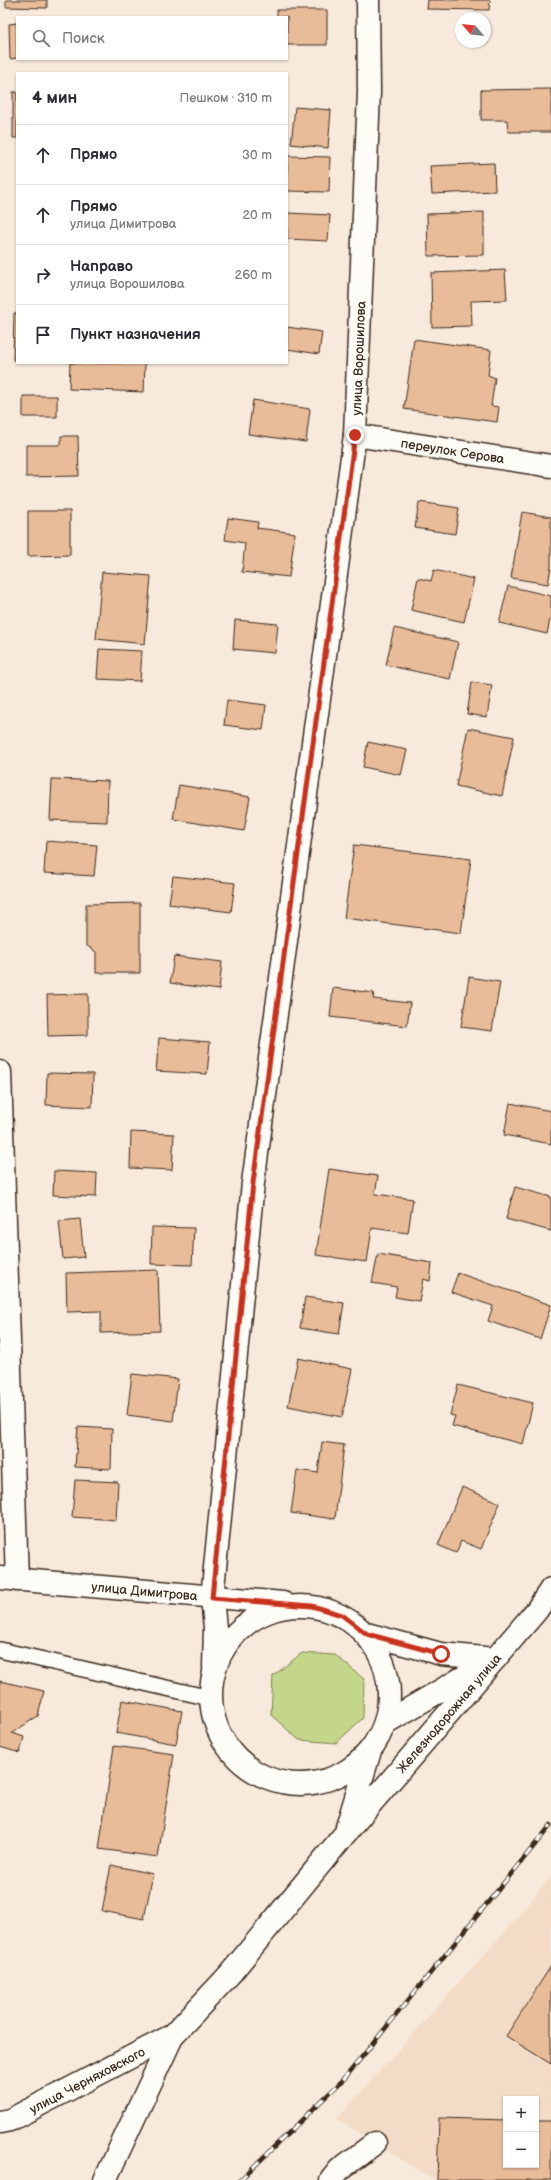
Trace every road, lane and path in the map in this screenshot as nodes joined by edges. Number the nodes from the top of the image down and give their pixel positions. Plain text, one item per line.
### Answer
1 (368, 0) edge
2 (355, 435) junction
3 (551, 466) edge
4 (0, 1072) edge
5 (8, 1579) edge
6 (551, 1589) edge
7 (212, 1598) junction
8 (312, 1606) junction
9 (367, 1634) junction
10 (0, 1650) edge
11 (495, 1659) junction
12 (214, 1667) junction
13 (210, 1698) junction
14 (385, 1723) junction
15 (371, 1750) junction
16 (344, 1835) junction
17 (173, 2036) junction
18 (0, 2122) edge
19 (374, 2143) dead end
20 (106, 2180) edge
21 (331, 2180) edge

1 - 2 street, улица Ворошилова
2 - 3 street, переулок Серова
2 - 7 street, улица Ворошилова
4 - 5 street
5 - 7 street, улица Димитрова
6 - 11 street, Железнодорожная улица
7 - 8 street, улица Димитрова
7 - 12 street, улица Ворошилова
8 - 9 street
8 - 12 street
9 - 11 street
9 - 14 street
10 - 13 lane
11 - 14 street
11 - 16 street, Железнодорожная улица
12 - 13 street, улица Ворошилова
13 - 15 street, улица Ворошилова
14 - 15 street
15 - 16 street
16 - 17 street, Железнодорожная улица
17 - 18 street, улица Черняховского
17 - 20 street
19 - 21 street

